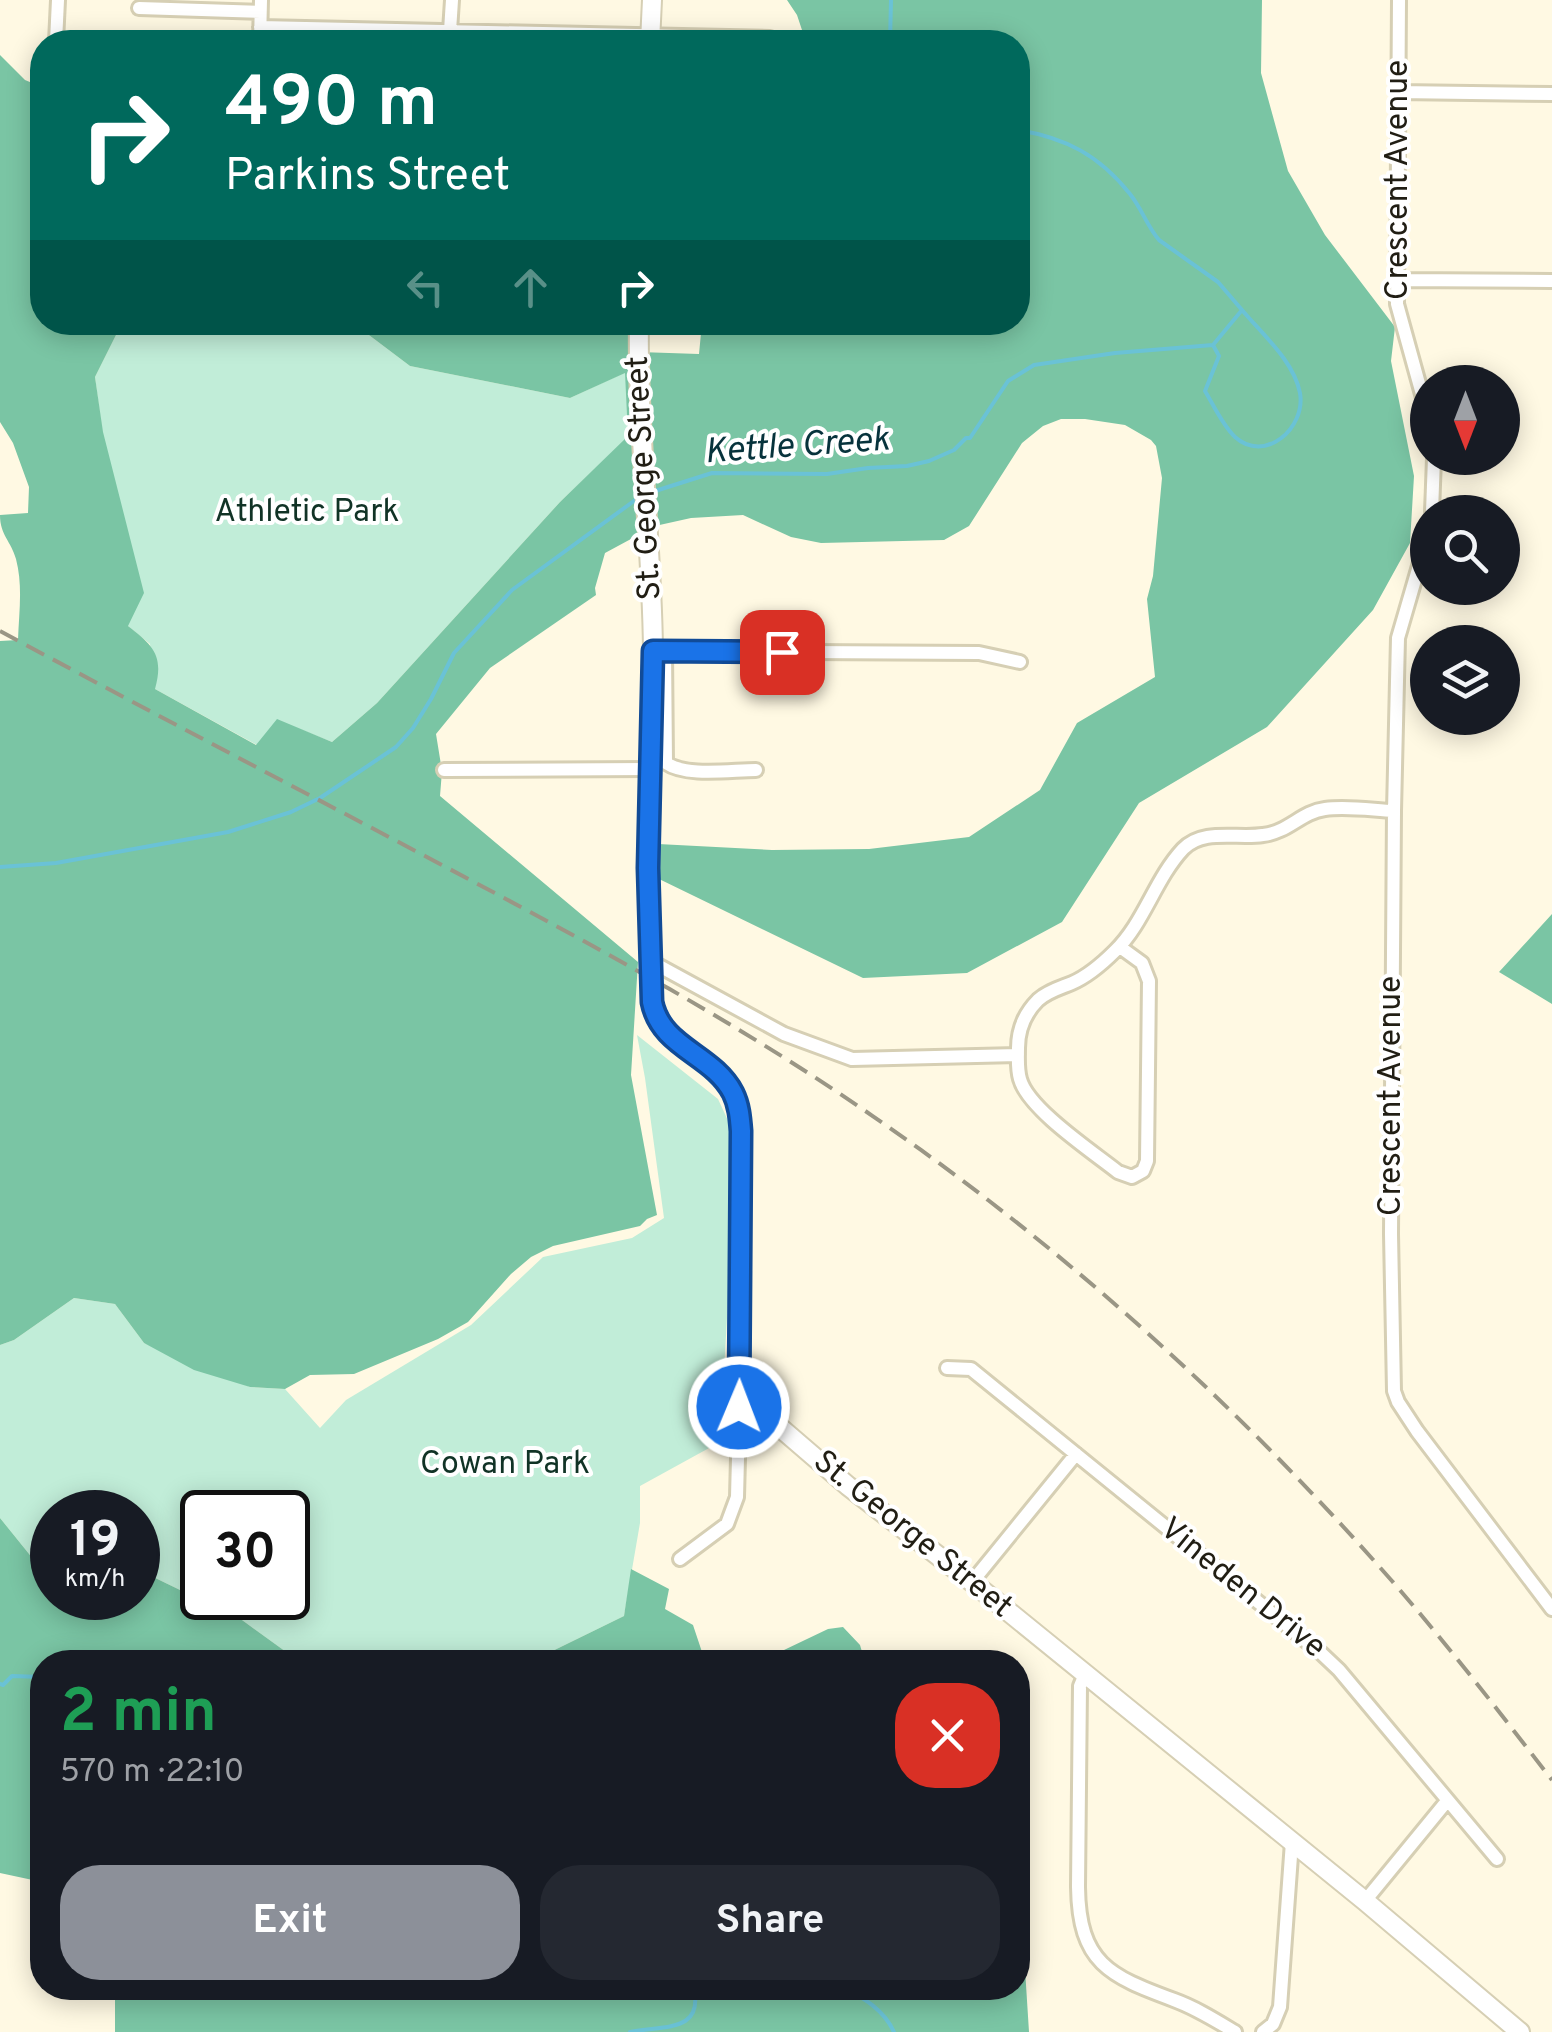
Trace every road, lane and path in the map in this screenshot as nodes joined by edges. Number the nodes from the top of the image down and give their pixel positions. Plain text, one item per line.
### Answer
1 (58, 0) edge
2 (452, 0) edge
3 (652, 0) edge
4 (1398, 0) edge
5 (163, 4) edge
6 (261, 6) edge
7 (139, 8) dead end
8 (260, 28) joint
9 (57, 30) edge
10 (286, 30) edge
11 (450, 30) edge
12 (650, 30) edge
13 (1398, 92) junction
14 (1552, 94) edge
15 (1397, 280) junction
16 (1552, 281) edge
17 (639, 335) edge
18 (1413, 365) edge
19 (1410, 597) edge
20 (659, 651) junction
21 (1020, 662) dead end
22 (650, 769) junction
23 (444, 770) dead end
24 (756, 770) dead end
25 (1394, 811) junction
26 (1120, 947) junction
27 (650, 961) junction
28 (1018, 1055) junction
29 (740, 1366) junction
30 (947, 1368) dead end
31 (1076, 1454) junction
32 (680, 1558) dead end
33 (972, 1582) junction
34 (1552, 1608) edge
35 (1085, 1674) junction
36 (1447, 1802) junction
37 (1292, 1842) junction
38 (1497, 1859) dead end
39 (1365, 1901) junction
40 (1236, 2032) edge
41 (1263, 2032) edge
42 (1520, 2032) edge

1 - 9 street
2 - 11 street
3 - 12 street
4 - 13 street, Crescent Avenue
5 - 6 street
5 - 7 street
6 - 8 street
8 - 10 street
13 - 14 street
13 - 15 street, Crescent Avenue
15 - 16 street
15 - 18 street, Crescent Avenue
17 - 20 street, St. George Street
19 - 25 street, Crescent Avenue
20 - 21 street
20 - 22 street, St. George Street
20 - 24 street
22 - 23 street
22 - 27 street, St. George Street
25 - 26 street
25 - 34 street, Crescent Avenue
26 - 28 street
26 - 28 street
27 - 28 street
27 - 29 street, St. George Street
29 - 32 street
29 - 33 street, St. George Street
30 - 31 street, Vineden Drive
31 - 33 street
31 - 36 street, Vineden Drive
33 - 35 street, St. George Street
35 - 37 street, St. George Street
35 - 40 street
36 - 38 street, Vineden Drive
36 - 39 street
37 - 39 street, St. George Street
37 - 41 street
39 - 42 street, St. George Street

